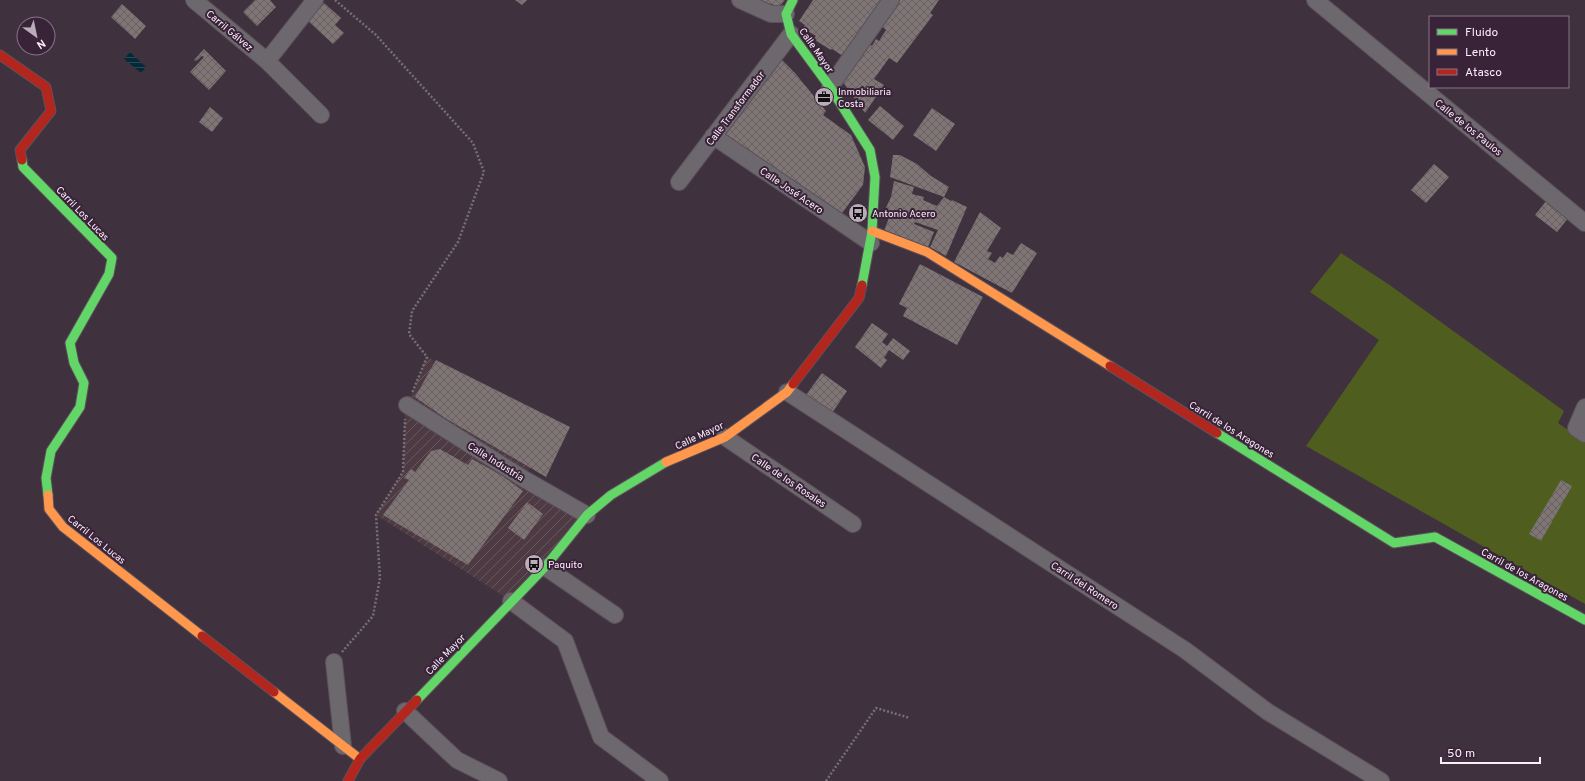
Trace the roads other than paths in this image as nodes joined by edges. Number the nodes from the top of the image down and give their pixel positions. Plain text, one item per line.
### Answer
1 (194, 0) edge
2 (740, 0) edge
3 (891, 0) edge
4 (1315, 0) edge
5 (314, 1) edge
6 (789, 7) edge
7 (791, 34) junction
8 (0, 55) edge
9 (267, 61) junction
10 (830, 87) junction
11 (321, 115) dead end
12 (713, 136) junction
13 (679, 182) dead end
14 (1585, 223) edge
15 (871, 237) junction
16 (787, 392) junction
17 (407, 405) road end
18 (1585, 407) edge
19 (1585, 434) edge
20 (725, 437) junction
21 (586, 515) junction
22 (853, 524) dead end
23 (545, 567) junction
24 (511, 601) junction
25 (615, 615) dead end
26 (1585, 620) edge
27 (334, 662) road end
28 (406, 711) junction
29 (344, 746) junction
30 (360, 759) junction
31 (348, 781) edge
32 (499, 781) edge
33 (660, 781) edge
34 (1381, 781) edge

1 - 9 street, Carril Gálvez
2 - 6 street
3 - 10 street
4 - 14 street, Calle de los Paulos
5 - 9 street
6 - 7 street, Calle Mayor
7 - 10 street, Calle Mayor
7 - 12 street, Calle Transformador
8 - 29 street, Carril Los Lucas
9 - 11 street, Carril Gálvez
10 - 15 street, Calle Mayor
12 - 13 street, Calle Transformador
12 - 15 street, Calle José Acero
15 - 16 street, Calle Mayor
15 - 26 street, Carril de los Aragones
16 - 20 street, Calle Mayor
16 - 34 street, Carril del Romero
17 - 21 street, Calle Industria
18 - 19 street
20 - 21 street, Calle Mayor
20 - 22 street, Calle de los Rosales
21 - 23 street, Calle Mayor
23 - 24 street, Calle Mayor
23 - 25 street
24 - 28 street, Calle Mayor
24 - 33 street
27 - 29 street
28 - 30 street, Calle Mayor
28 - 32 street
29 - 30 street, Carril Los Lucas
30 - 31 street, Calle Mayor

